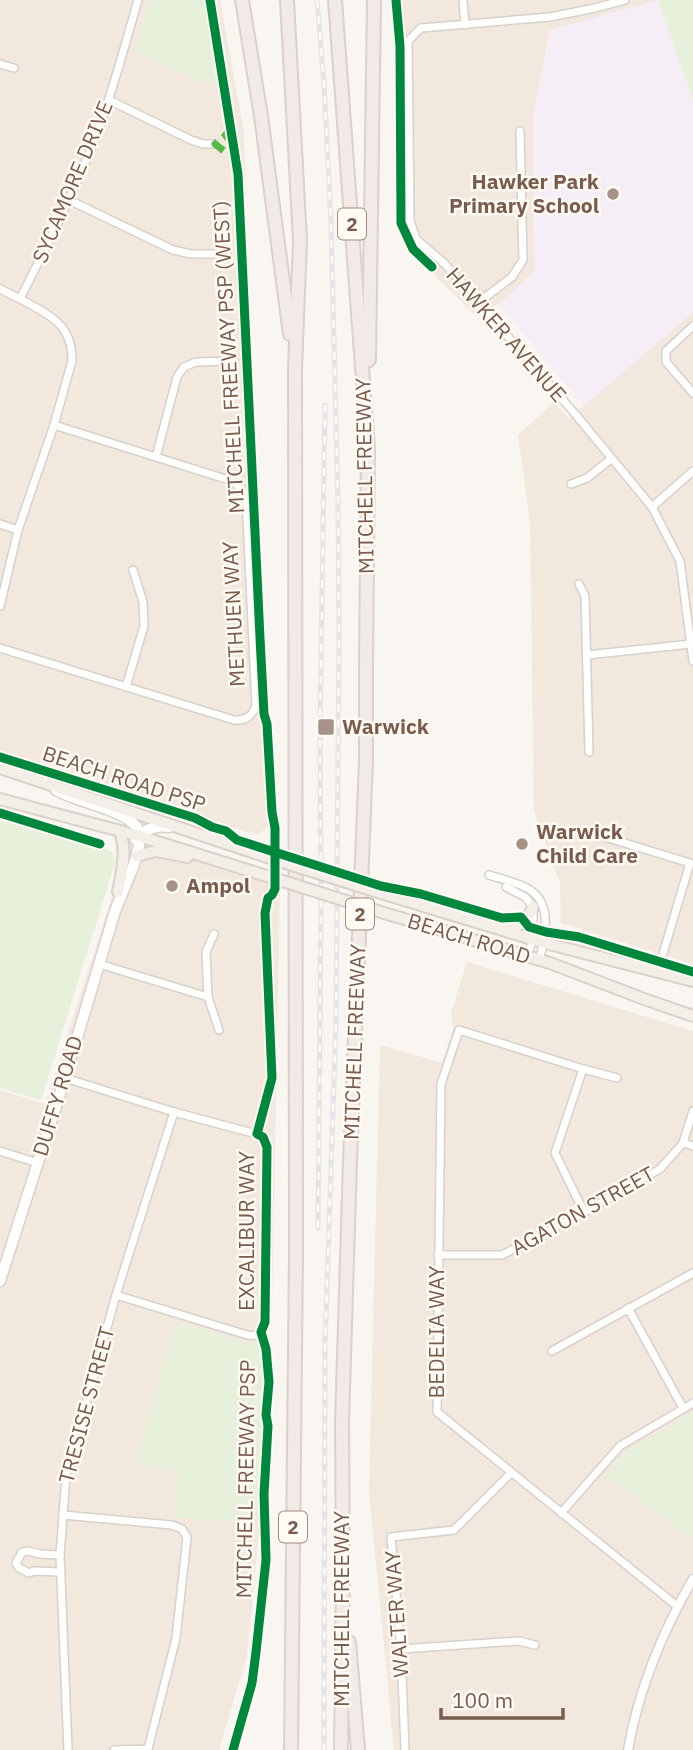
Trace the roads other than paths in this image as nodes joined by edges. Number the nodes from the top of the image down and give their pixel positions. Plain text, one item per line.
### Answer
1 (138, 0) edge
2 (242, 0) edge
3 (287, 0) edge
4 (335, 0) edge
5 (374, 0) edge
6 (463, 0) edge
7 (625, 0) edge
8 (594, 4) edge
9 (465, 25) junction
10 (0, 64) edge
11 (14, 68) dead end
12 (109, 100) junction
13 (520, 131) dead end
14 (215, 144) dead end
15 (69, 200) junction
16 (227, 254) dead end
17 (0, 289) edge
18 (20, 299) junction
19 (479, 302) junction
20 (693, 327) edge
21 (234, 361) dead end
22 (295, 369) junction
23 (693, 393) edge
24 (54, 425) junction
25 (369, 449) junction
26 (156, 457) junction
27 (611, 459) junction
28 (693, 471) edge
29 (571, 484) dead end
30 (652, 507) junction
31 (0, 524) edge
32 (18, 530) junction
33 (133, 570) dead end
34 (579, 584) dead end
35 (693, 586) edge
36 (684, 588) junction
37 (0, 606) edge
38 (691, 644) junction
39 (0, 648) edge
40 (587, 655) junction
41 (693, 661) edge
42 (126, 687) junction
43 (589, 752) dead end
44 (0, 768) edge
45 (44, 783) junction
46 (0, 799) edge
47 (181, 829) junction
48 (120, 831) junction
49 (592, 833) dead end
50 (139, 836) junction
51 (693, 852) edge
52 (136, 856) junction
53 (691, 864) edge
54 (241, 868) junction
55 (489, 875) dead end
56 (506, 887) dead end
57 (118, 892) junction
58 (533, 907) junction
59 (115, 911) junction
60 (494, 928) junction
61 (214, 934) dead end
62 (533, 939) junction
63 (545, 943) junction
64 (527, 956) junction
65 (662, 957) dead end
66 (539, 960) junction
67 (99, 964) junction
68 (693, 981) edge
69 (208, 997) junction
70 (693, 1016) edge
71 (219, 1030) dead end
72 (583, 1069) junction
73 (65, 1078) junction
74 (617, 1078) dead end
75 (693, 1111) edge
76 (174, 1112) junction
77 (683, 1143) junction
78 (693, 1146) edge
79 (0, 1151) edge
80 (38, 1163) junction
81 (584, 1212) junction
82 (438, 1255) junction
83 (693, 1273) edge
84 (0, 1281) edge
85 (116, 1295) junction
86 (628, 1308) junction
87 (552, 1351) dead end
88 (693, 1403) edge
89 (684, 1408) junction
90 (511, 1473) junction
91 (561, 1513) junction
92 (63, 1515) junction
93 (61, 1555) junction
94 (61, 1572) junction
95 (343, 1576) junction
96 (693, 1579) edge
97 (677, 1606) junction
98 (535, 1645) dead end
99 (401, 1649) junction
100 (68, 1750) edge
101 (114, 1750) edge
102 (291, 1750) edge
103 (341, 1750) edge
104 (358, 1750) edge
105 (405, 1750) edge
106 (628, 1750) edge

1 - 12 street, SYCAMORE DRIVE
2 - 22 highway
3 - 22 highway, 2
4 - 25 highway, MITCHELL FREEWAY / 2
5 - 25 highway
6 - 9 street
7 - 8 street, HAWKER AVENUE
8 - 9 street, HAWKER AVENUE
9 - 19 street, HAWKER AVENUE
10 - 11 street
12 - 14 street
12 - 15 street, SYCAMORE DRIVE
13 - 19 street
15 - 16 street
15 - 18 street, SYCAMORE DRIVE
17 - 18 street
18 - 24 street
19 - 27 street, HAWKER AVENUE
20 - 23 street
21 - 26 street
22 - 102 highway, 2
24 - 26 street, METHUEN WAY
24 - 32 street
25 - 95 highway, MITCHELL FREEWAY / 2
26 - 42 street, METHUEN WAY
27 - 29 street
27 - 30 street, HAWKER AVENUE
28 - 30 street
30 - 36 street, HAWKER AVENUE
31 - 32 street
32 - 37 street
33 - 42 street
34 - 40 street
35 - 36 street
36 - 38 street, HAWKER AVENUE
38 - 40 street
38 - 41 street, HAWKER AVENUE
39 - 42 street, METHUEN WAY
40 - 43 street
44 - 45 main road, BEACH ROAD
45 - 47 main road, BEACH ROAD
45 - 50 main road
46 - 48 main road, BEACH ROAD
47 - 50 main road
47 - 60 main road, BEACH ROAD, bridge
48 - 50 main road, BEACH ROAD
48 - 57 main road
49 - 53 street
50 - 52 main road, DUFFY ROAD
50 - 54 main road, BEACH ROAD
50 - 57 main road, DUFFY ROAD
51 - 53 street
52 - 54 main road
52 - 59 main road, DUFFY ROAD
53 - 65 street
54 - 64 main road, BEACH ROAD, bridge
55 - 63 street
56 - 58 street
57 - 59 main road, DUFFY ROAD
58 - 60 main road
58 - 62 street
59 - 67 main road, DUFFY ROAD
60 - 62 main road, BEACH ROAD
61 - 69 street
62 - 63 main road, BEACH ROAD
62 - 64 street
63 - 66 street
63 - 68 main road, BEACH ROAD
64 - 66 main road, BEACH ROAD
66 - 70 main road, BEACH ROAD
67 - 69 street
67 - 73 main road, DUFFY ROAD
69 - 71 street
72 - 74 street
72 - 81 street
72 - 82 street, BEDELIA WAY
73 - 76 street, EXCALIBUR WAY
73 - 80 main road, DUFFY ROAD
75 - 77 street, AGATON STREET
76 - 85 street, TRESISE STREET
76 - 85 street, EXCALIBUR WAY
77 - 78 street
77 - 81 street, AGATON STREET
79 - 80 street
80 - 84 main road, DUFFY ROAD
81 - 82 street, AGATON STREET
82 - 90 street, BEDELIA WAY
83 - 86 street
85 - 92 street, TRESISE STREET
86 - 87 street
86 - 89 street
88 - 89 street
89 - 91 street
90 - 91 street, BEDELIA WAY
90 - 99 street, WALTER WAY
91 - 97 street, BEDELIA WAY
92 - 93 street, TRESISE STREET
92 - 101 street
93 - 94 street, TRESISE STREET
93 - 94 street
94 - 100 street, TRESISE STREET
95 - 103 highway, MITCHELL FREEWAY / 2
95 - 104 highway
96 - 97 street
97 - 106 street
98 - 99 street
99 - 105 street, WALTER WAY

